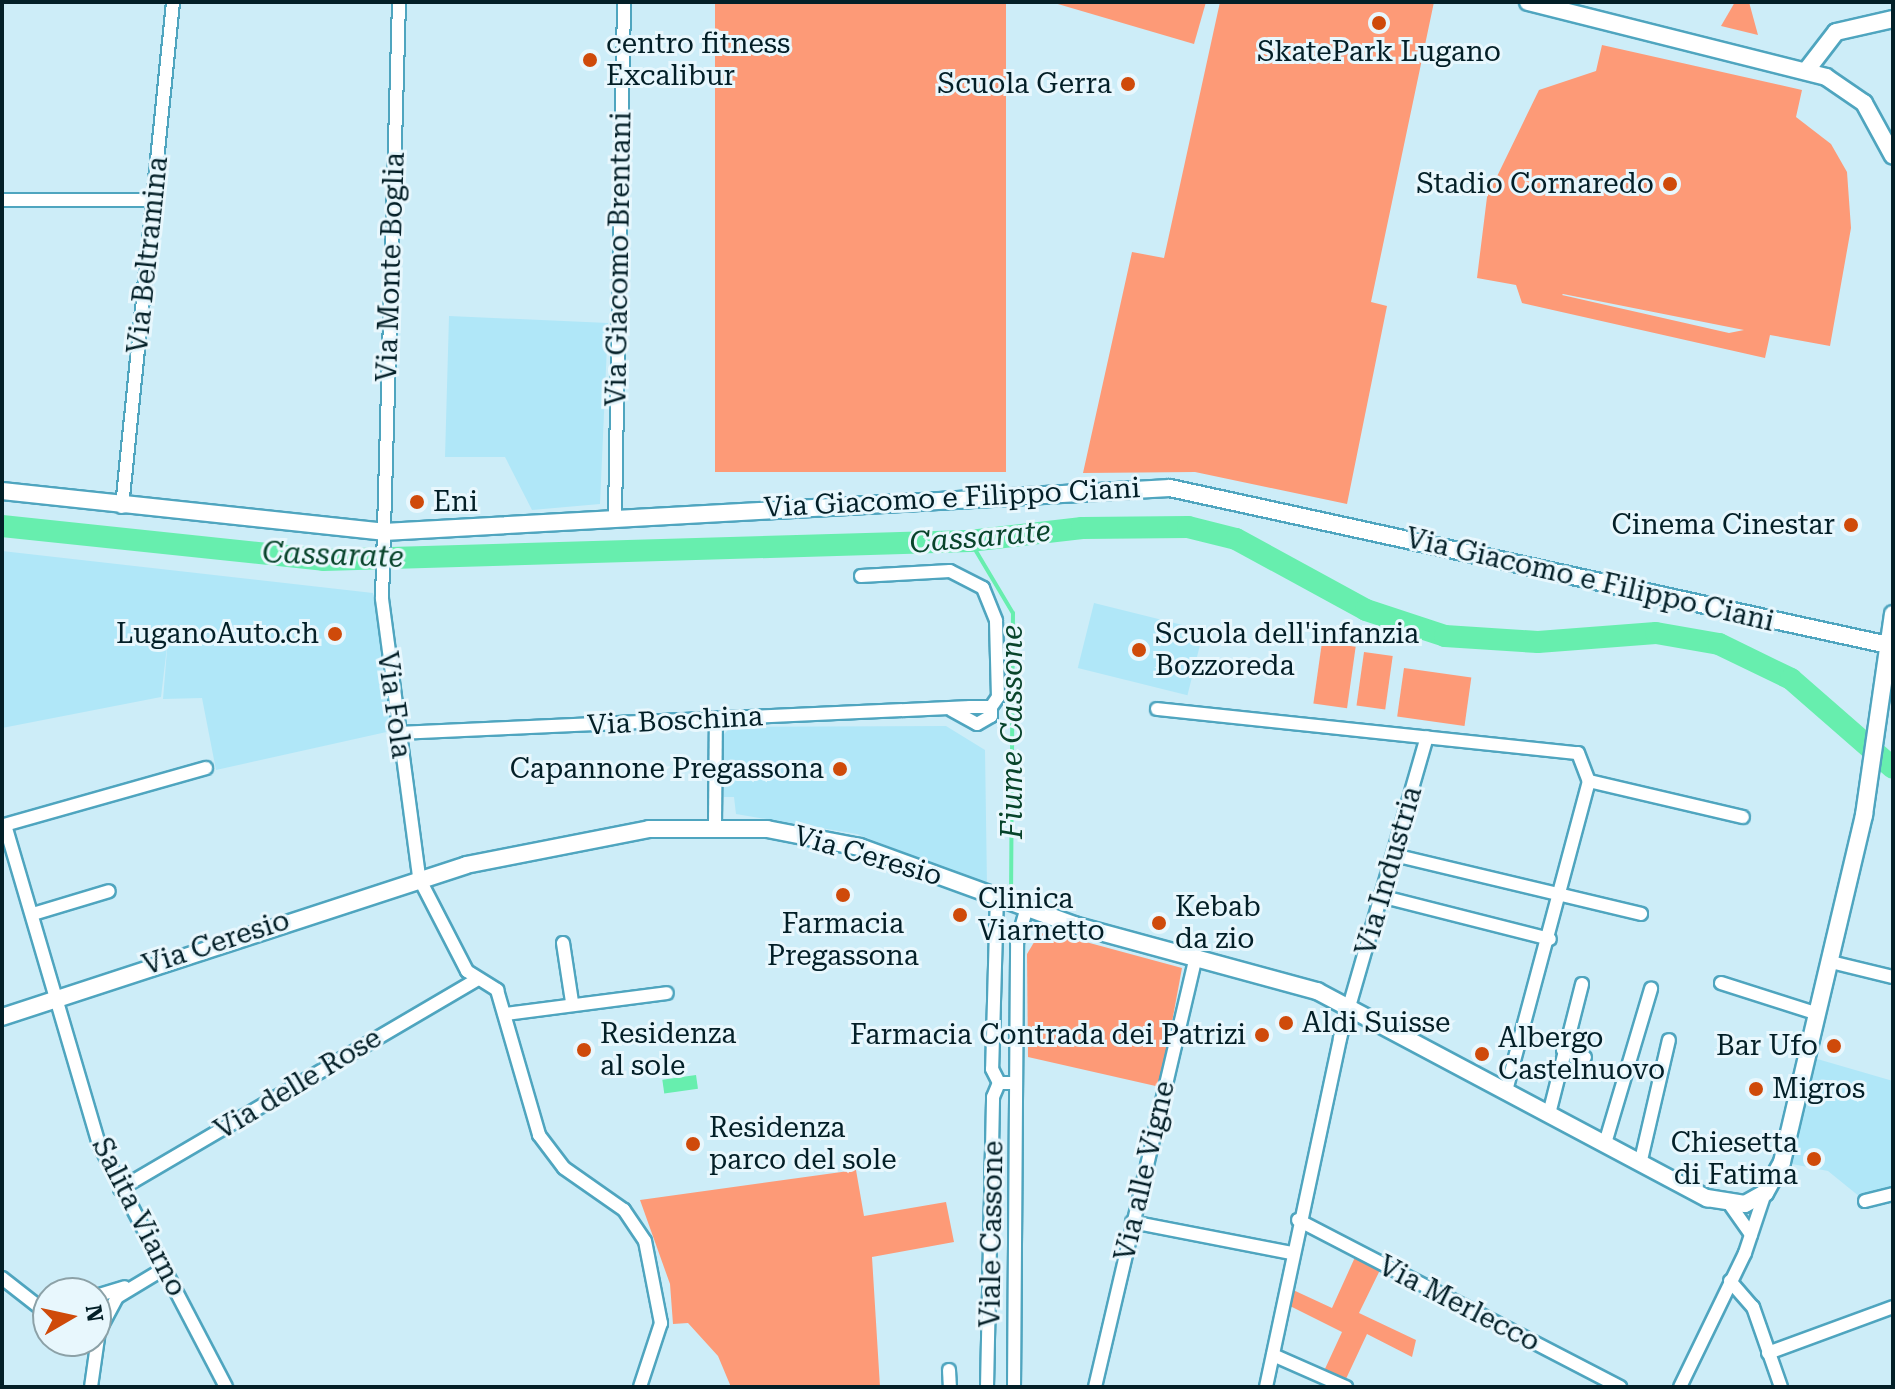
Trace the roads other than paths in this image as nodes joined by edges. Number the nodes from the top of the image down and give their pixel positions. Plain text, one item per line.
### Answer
1 (173, 2) edge
2 (399, 2) edge
3 (624, 2) edge
4 (1528, 2) edge
5 (1893, 19) edge
6 (1806, 71) junction
7 (1893, 156) edge
8 (2, 200) edge
9 (154, 200) junction
10 (2, 491) edge
11 (122, 507) junction
12 (615, 516) junction
13 (384, 537) junction
14 (861, 576) dead end
15 (1893, 614) edge
16 (1888, 645) junction
17 (1157, 709) dead end
18 (716, 719) junction
19 (398, 733) junction
20 (1427, 737) junction
21 (206, 768) dead end
22 (1589, 781) junction
23 (1743, 817) dead end
24 (715, 824) junction
25 (1394, 855) junction
26 (419, 878) junction
27 (109, 891) dead end
28 (997, 894) junction
29 (1561, 894) junction
30 (1384, 897) junction
31 (1027, 907) junction
32 (33, 914) junction
33 (1641, 914) dead end
34 (1550, 939) junction
35 (563, 943) dead end
36 (1196, 956) junction
37 (1831, 962) junction
38 (1893, 977) edge
39 (476, 980) junction
40 (1721, 983) dead end
41 (1582, 984) dead end
42 (1651, 989) dead end
43 (667, 993) dead end
44 (58, 995) junction
45 (572, 1002) junction
46 (1350, 1004) junction
47 (506, 1014) junction
48 (1818, 1014) junction
49 (2, 1017) edge
50 (1669, 1040) dead end
51 (1563, 1050) junction
52 (1585, 1057) dead end
53 (999, 1083) junction
54 (1016, 1083) junction
55 (1507, 1087) junction
56 (1550, 1110) junction
57 (1606, 1140) junction
58 (1641, 1160) junction
59 (120, 1189) junction
60 (1765, 1193) junction
61 (1893, 1194) edge
62 (1865, 1201) dead end
63 (1731, 1206) junction
64 (1298, 1220) junction
65 (1132, 1222) junction
66 (1751, 1235) junction
67 (1292, 1253) junction
68 (165, 1268) junction
69 (2, 1278) edge
70 (143, 1281) junction
71 (1730, 1281) junction
72 (112, 1291) edge
73 (32, 1301) edge
74 (1893, 1307) edge
75 (1768, 1353) junction
76 (1273, 1355) junction
77 (949, 1370) dead end
78 (226, 1385) edge
79 (91, 1387) edge
80 (640, 1387) edge
81 (950, 1387) edge
82 (987, 1387) edge
83 (1014, 1387) edge
84 (1095, 1387) edge
85 (1266, 1387) edge
86 (1346, 1387) edge
87 (1620, 1387) edge
88 (1680, 1387) edge
89 (1781, 1387) edge

1 - 9 street, Via Beltramina
2 - 13 street, Via Monte Boglia
3 - 12 street, Via Giacomo Brentani
4 - 6 main road
5 - 6 main road
6 - 7 main road
8 - 9 street
9 - 11 street, Via Beltramina
10 - 11 main road, Via Giacomo e Filippo Ciani
11 - 13 main road, Via Giacomo e Filippo Ciani
12 - 13 main road, Via Giacomo e Filippo Ciani
12 - 16 main road, Via Giacomo e Filippo Ciani
13 - 19 street, Via Fola
14 - 18 street, Via Boschina
15 - 16 main road
16 - 37 main road
17 - 20 street
18 - 19 street, Via Boschina
18 - 24 street
19 - 26 street, Via Fola
20 - 22 street
20 - 25 street, Via Industria
21 - 32 street
22 - 23 street
22 - 29 street
24 - 26 main road, Via Ceresio
24 - 28 main road, Via Ceresio
25 - 29 street
25 - 30 street, Via Industria
26 - 39 street
26 - 44 main road, Via Ceresio
27 - 32 street
28 - 31 main road, Via Ceresio
28 - 53 street, Viale Cassone
29 - 33 street
29 - 34 street
30 - 34 street
30 - 46 street, Via Industria
31 - 36 main road, Via Ceresio
31 - 54 street, Viale Cassone
32 - 44 street
34 - 55 street
35 - 45 street
36 - 46 main road, Via Ceresio
36 - 65 street, Via alle Vigne
37 - 38 street
37 - 48 main road
39 - 47 street
39 - 59 street, Via delle Rose
40 - 48 street
41 - 51 street
42 - 57 street
43 - 45 street
44 - 49 main road, Via Ceresio
44 - 59 street, Salita Viarno
45 - 47 street
46 - 55 main road, Via Ceresio
46 - 64 street, Via Industria
47 - 80 street
48 - 60 main road
50 - 58 street
51 - 52 street
51 - 56 street
53 - 54 street
53 - 82 street, Viale Cassone
54 - 83 street, Viale Cassone
55 - 56 main road, Via Ceresio
56 - 57 main road, Via Ceresio
57 - 58 main road, Via Ceresio
58 - 63 main road, Via Ceresio
59 - 68 street, Salita Viarno
60 - 63 main road
60 - 66 street
61 - 62 street
63 - 66 street
64 - 67 street, Via Industria
64 - 87 street, Via Merlecco
65 - 67 street
65 - 84 street, Via alle Vigne
66 - 71 street
67 - 76 street, Via Industria
68 - 70 street
68 - 78 street, Salita Viarno
69 - 73 street
70 - 72 street
70 - 79 street
71 - 75 street
71 - 88 street
74 - 75 street
75 - 89 street
76 - 85 street, Via Industria
76 - 86 street
77 - 81 street

